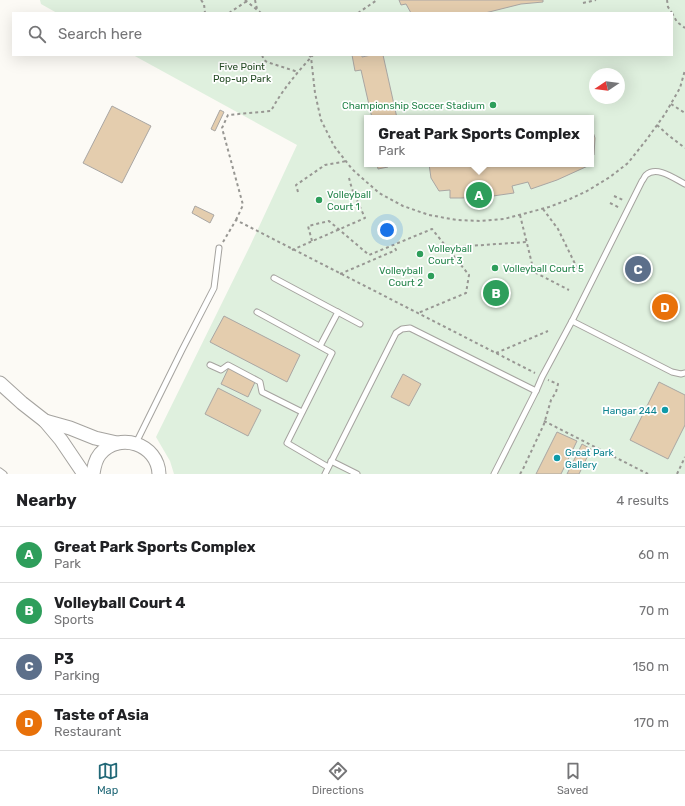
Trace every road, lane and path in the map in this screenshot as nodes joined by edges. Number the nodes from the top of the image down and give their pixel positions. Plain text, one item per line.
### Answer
1 (201, 0) edge
2 (255, 0) edge
3 (377, 0) edge
4 (596, 0) edge
5 (666, 0) edge
6 (246, 1) edge
7 (583, 3) dead end
8 (257, 10) junction
9 (205, 12) edge
10 (233, 12) edge
11 (260, 12) edge
12 (359, 12) edge
13 (671, 12) edge
14 (673, 15) edge
15 (685, 28) edge
16 (262, 56) edge
17 (311, 56) edge
18 (685, 70) edge
19 (298, 72) junction
20 (684, 78) edge
21 (671, 104) junction
22 (685, 113) edge
23 (657, 126) junction
24 (685, 148) edge
25 (347, 162) junction
26 (349, 178) dead end
27 (685, 184) edge
28 (298, 192) dead end
29 (543, 209) junction
30 (520, 215) junction
31 (236, 220) dead end
32 (339, 230) junction
33 (312, 241) junction
34 (527, 242) junction
35 (394, 245) junction
36 (447, 247) junction
37 (219, 248) dead end
38 (440, 248) dead end
39 (292, 250) dead end
40 (578, 272) dead end
41 (340, 274) dead end
42 (274, 278) dead end
43 (569, 290) dead end
44 (257, 312) dead end
45 (338, 312) junction
46 (418, 313) dead end
47 (572, 321) junction
48 (360, 324) dead end
49 (548, 331) dead end
50 (320, 346) junction
51 (496, 353) dead end
52 (210, 365) dead end
53 (685, 372) edge
54 (0, 383) edge
55 (536, 391) junction
56 (302, 412) junction
57 (44, 420) junction
58 (544, 421) dead end
59 (117, 443) junction
60 (136, 443) junction
61 (685, 457) edge
62 (331, 461) junction
63 (328, 467) junction
64 (0, 471) edge
65 (4, 474) edge
66 (84, 474) edge
67 (92, 474) edge
68 (159, 474) edge
69 (325, 474) edge
70 (357, 474) edge
71 (494, 474) edge
72 (648, 474) edge
73 (677, 474) edge

1 - 9 path
2 - 8 path
3 - 12 path
4 - 7 path
5 - 13 path
6 - 8 path
6 - 10 path
8 - 11 path
14 - 15 path
16 - 19 path
17 - 19 path
17 - 25 path
18 - 20 path
19 - 31 path
20 - 21 path
21 - 22 path
21 - 23 path
23 - 24 path
23 - 29 path
25 - 28 path
25 - 30 path
26 - 32 path
27 - 47 lane
29 - 30 path
29 - 40 path
30 - 34 path
32 - 33 path
32 - 33 path
32 - 35 path
33 - 39 path
34 - 36 path
34 - 43 path
35 - 36 path
35 - 41 path
36 - 38 path
36 - 46 path
37 - 60 lane
42 - 45 lane
44 - 50 lane
45 - 48 lane
45 - 50 lane
47 - 53 lane
47 - 55 lane
49 - 51 path
50 - 56 lane
52 - 56 lane
54 - 57 street
55 - 62 lane
55 - 71 lane
56 - 63 lane
57 - 59 street
57 - 66 street
58 - 72 path
59 - 60 street
59 - 67 street
60 - 68 street
61 - 73 path
62 - 63 lane
62 - 70 lane
63 - 69 lane
64 - 65 lane

